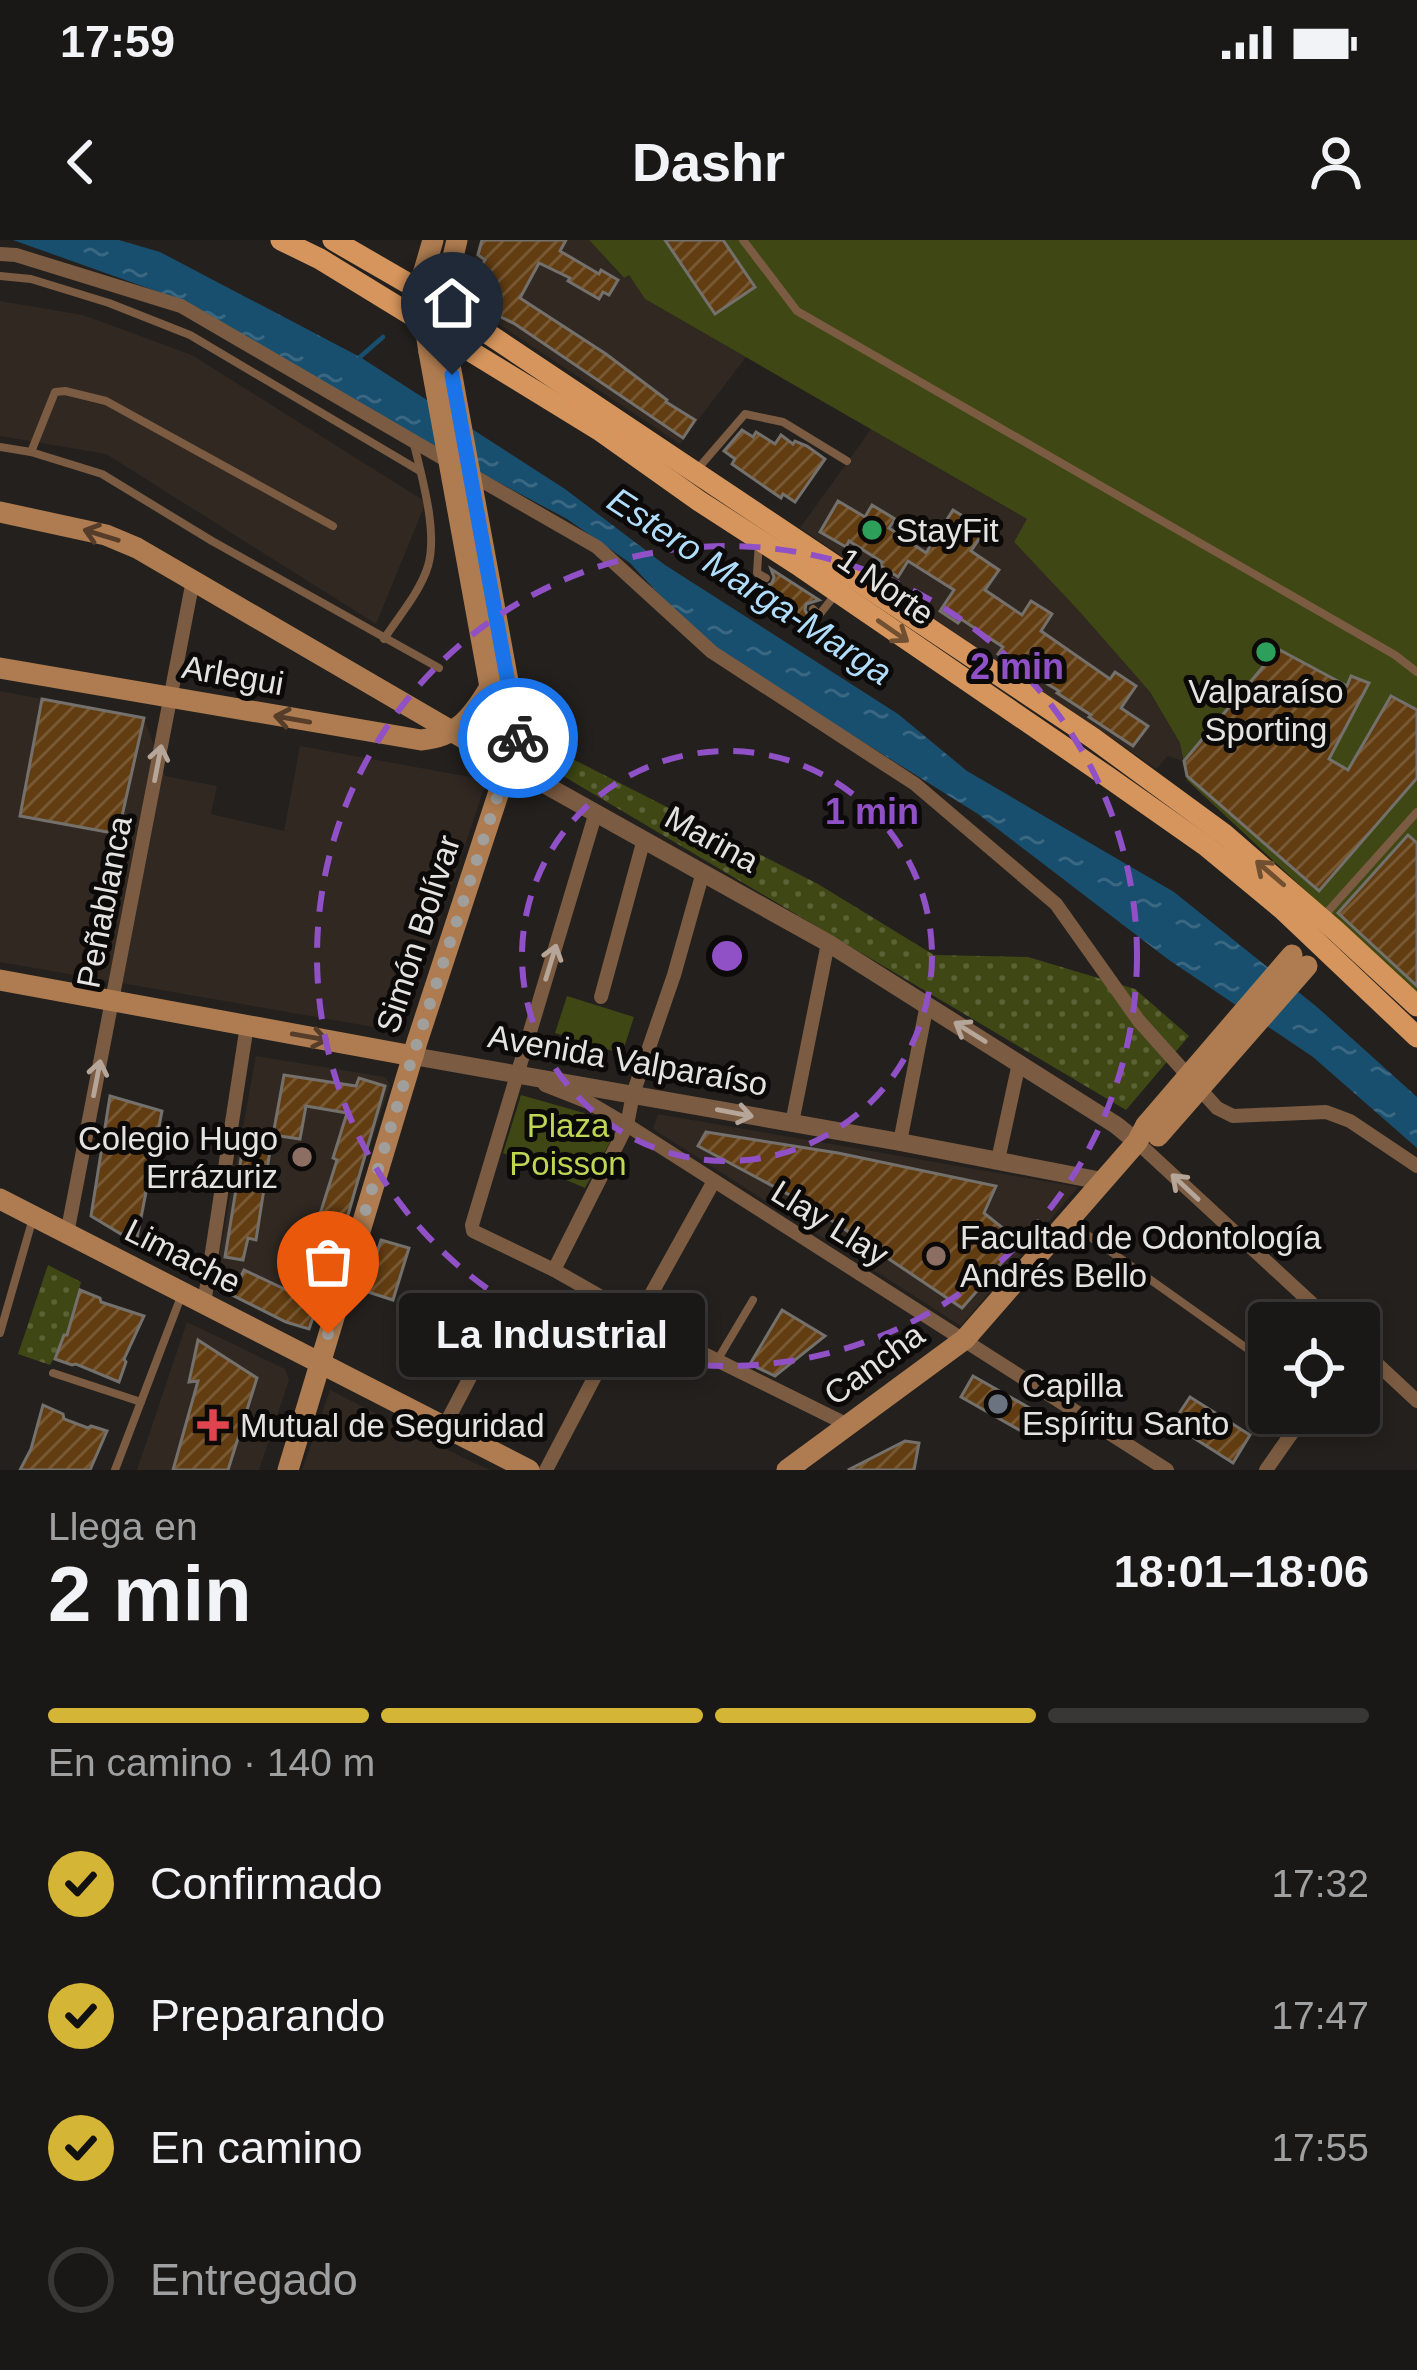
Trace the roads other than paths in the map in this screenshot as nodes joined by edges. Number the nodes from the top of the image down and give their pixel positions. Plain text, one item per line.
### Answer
1 (281, 240) edge
2 (333, 240) edge
3 (433, 240) edge
4 (458, 240) edge
5 (743, 240) edge
6 (0, 254) edge
7 (0, 276) edge
8 (419, 288) junction
9 (442, 303) junction
10 (423, 320) junction
11 (446, 334) junction
12 (414, 442) junction
13 (0, 447) edge
14 (31, 452) junction
15 (847, 461) dead end
16 (420, 471) junction
17 (694, 473) junction
18 (0, 512) edge
19 (333, 526) dead end
20 (760, 540) junction
21 (766, 578) dead end
22 (193, 580) junction
23 (837, 592) junction
24 (813, 609) dead end
25 (385, 639) junction
26 (0, 668) edge
27 (439, 668) dead end
28 (1417, 672) edge
29 (490, 687) junction
30 (170, 698) junction
31 (461, 726) junction
32 (514, 758) junction
33 (596, 812) junction
34 (1417, 812) edge
35 (644, 839) junction
36 (703, 872) junction
37 (1315, 927) junction
38 (828, 943) junction
39 (1330, 953) junction
40 (1299, 960) junction
41 (0, 980) edge
42 (601, 997) dead end
43 (112, 1001) junction
44 (927, 1004) junction
45 (1417, 1006) edge
46 (247, 1025) junction
47 (1417, 1037) edge
48 (413, 1055) junction
49 (1019, 1063) junction
50 (518, 1074) junction
51 (633, 1094) junction
52 (792, 1124) junction
53 (627, 1125) junction
54 (1147, 1135) junction
55 (900, 1142) junction
56 (998, 1160) junction
57 (1417, 1166) edge
58 (714, 1181) junction
59 (1102, 1181) junction
60 (0, 1199) edge
61 (33, 1216) junction
62 (1068, 1221) junction
63 (67, 1234) junction
64 (554, 1270) junction
65 (183, 1293) junction
66 (511, 1299) dead end
67 (753, 1300) dead end
68 (1312, 1302) edge
69 (204, 1304) junction
70 (0, 1333) edge
71 (674, 1339) dead end
72 (965, 1339) junction
73 (1248, 1349) edge
74 (717, 1360) junction
75 (603, 1361) dead end
76 (320, 1363) junction
77 (1380, 1367) edge
78 (53, 1372) dead end
79 (1417, 1401) edge
80 (141, 1402) junction
81 (848, 1425) junction
82 (444, 1427) junction
83 (1291, 1434) edge
84 (115, 1470) edge
85 (288, 1470) edge
86 (529, 1470) edge
87 (546, 1470) edge
88 (787, 1470) edge
89 (1167, 1470) edge
90 (1266, 1470) edge

1 - 10 main road, 1 Norte
2 - 8 main road, 1 Norte
3 - 8 main road
4 - 9 main road
5 - 28 lane
6 - 12 street
7 - 16 lane
8 - 9 main road, 1 Norte
8 - 10 main road
9 - 11 main road
9 - 17 main road, 1 Norte
10 - 11 main road, 1 Norte
10 - 29 main road, bridge
11 - 20 main road, 1 Norte
11 - 32 main road, bridge
12 - 16 lane
12 - 57 street
13 - 14 lane
14 - 19 lane
14 - 25 lane
15 - 17 lane
16 - 25 lane
37 -> 17 main road, 1 Norte
22 -> 18 main road, Marina
20 - 21 lane
20 - 23 main road, 1 Norte
22 - 30 street, Peñablanca
22 - 31 main road, Marina
23 - 24 lane
23 -> 37 main road, 1 Norte
25 - 27 lane
26 - 30 main road, Arlegui
29 - 31 main road
29 - 32 main road
31 -> 30 main road, Arlegui
43 -> 30 street, Peñablanca
31 - 32 main road, Marina
32 - 33 street, Marina
32 - 48 main road, Simón Bolívar
33 - 35 street, Marina
50 -> 33 street
34 - 37 lane
35 - 36 street, Marina
35 - 42 street
36 - 38 street, Marina
36 - 51 street
37 - 39 main road, 1 Norte
37 - 40 main road
37 - 45 main road
38 - 44 street, Marina
38 - 52 street
39 - 40 main road
39 - 47 main road, 1 Norte
40 - 54 main road, Cancha, bridge
41 - 43 main road, Avenida Valparaíso
43 - 46 main road, Avenida Valparaíso
63 -> 43 street, Peñablanca
49 -> 44 street, Marina
44 - 55 street
46 -> 48 main road, Avenida Valparaíso
46 - 69 street
48 - 50 street, Avenida Valparaíso
48 - 76 main road, Simón Bolívar
49 - 54 street, Marina
49 - 56 street
50 - 51 street, Avenida Valparaíso
50 - 53 street, Llay Llay
50 - 64 street
51 -> 52 street, Avenida Valparaíso
51 - 53 street
52 - 55 street, Avenida Valparaíso
53 - 58 street, Llay Llay
53 - 64 street
54 - 59 main road, Cancha
68 -> 54 street, Marina
55 - 56 street, Avenida Valparaíso
56 - 59 street, Avenida Valparaíso
58 - 64 street
58 - 72 street, Llay Llay
59 - 62 main road, Cancha
60 - 61 main road, Limache
61 - 63 main road, Limache
61 - 70 lane
62 - 72 main road, Cancha
62 - 73 lane
63 - 65 main road, Limache
65 - 69 main road, Limache
65 - 80 lane
66 - 82 street
67 - 74 lane
69 - 76 main road, Limache
71 - 74 street
72 - 81 main road, Cancha
72 - 89 street, Llay Llay
74 - 81 street
75 - 87 street
76 - 82 main road, Limache
76 - 85 main road, Simón Bolívar
77 - 79 street
78 - 80 lane
80 - 84 lane
81 - 88 main road, Cancha
82 - 86 main road, Limache
83 - 90 street

